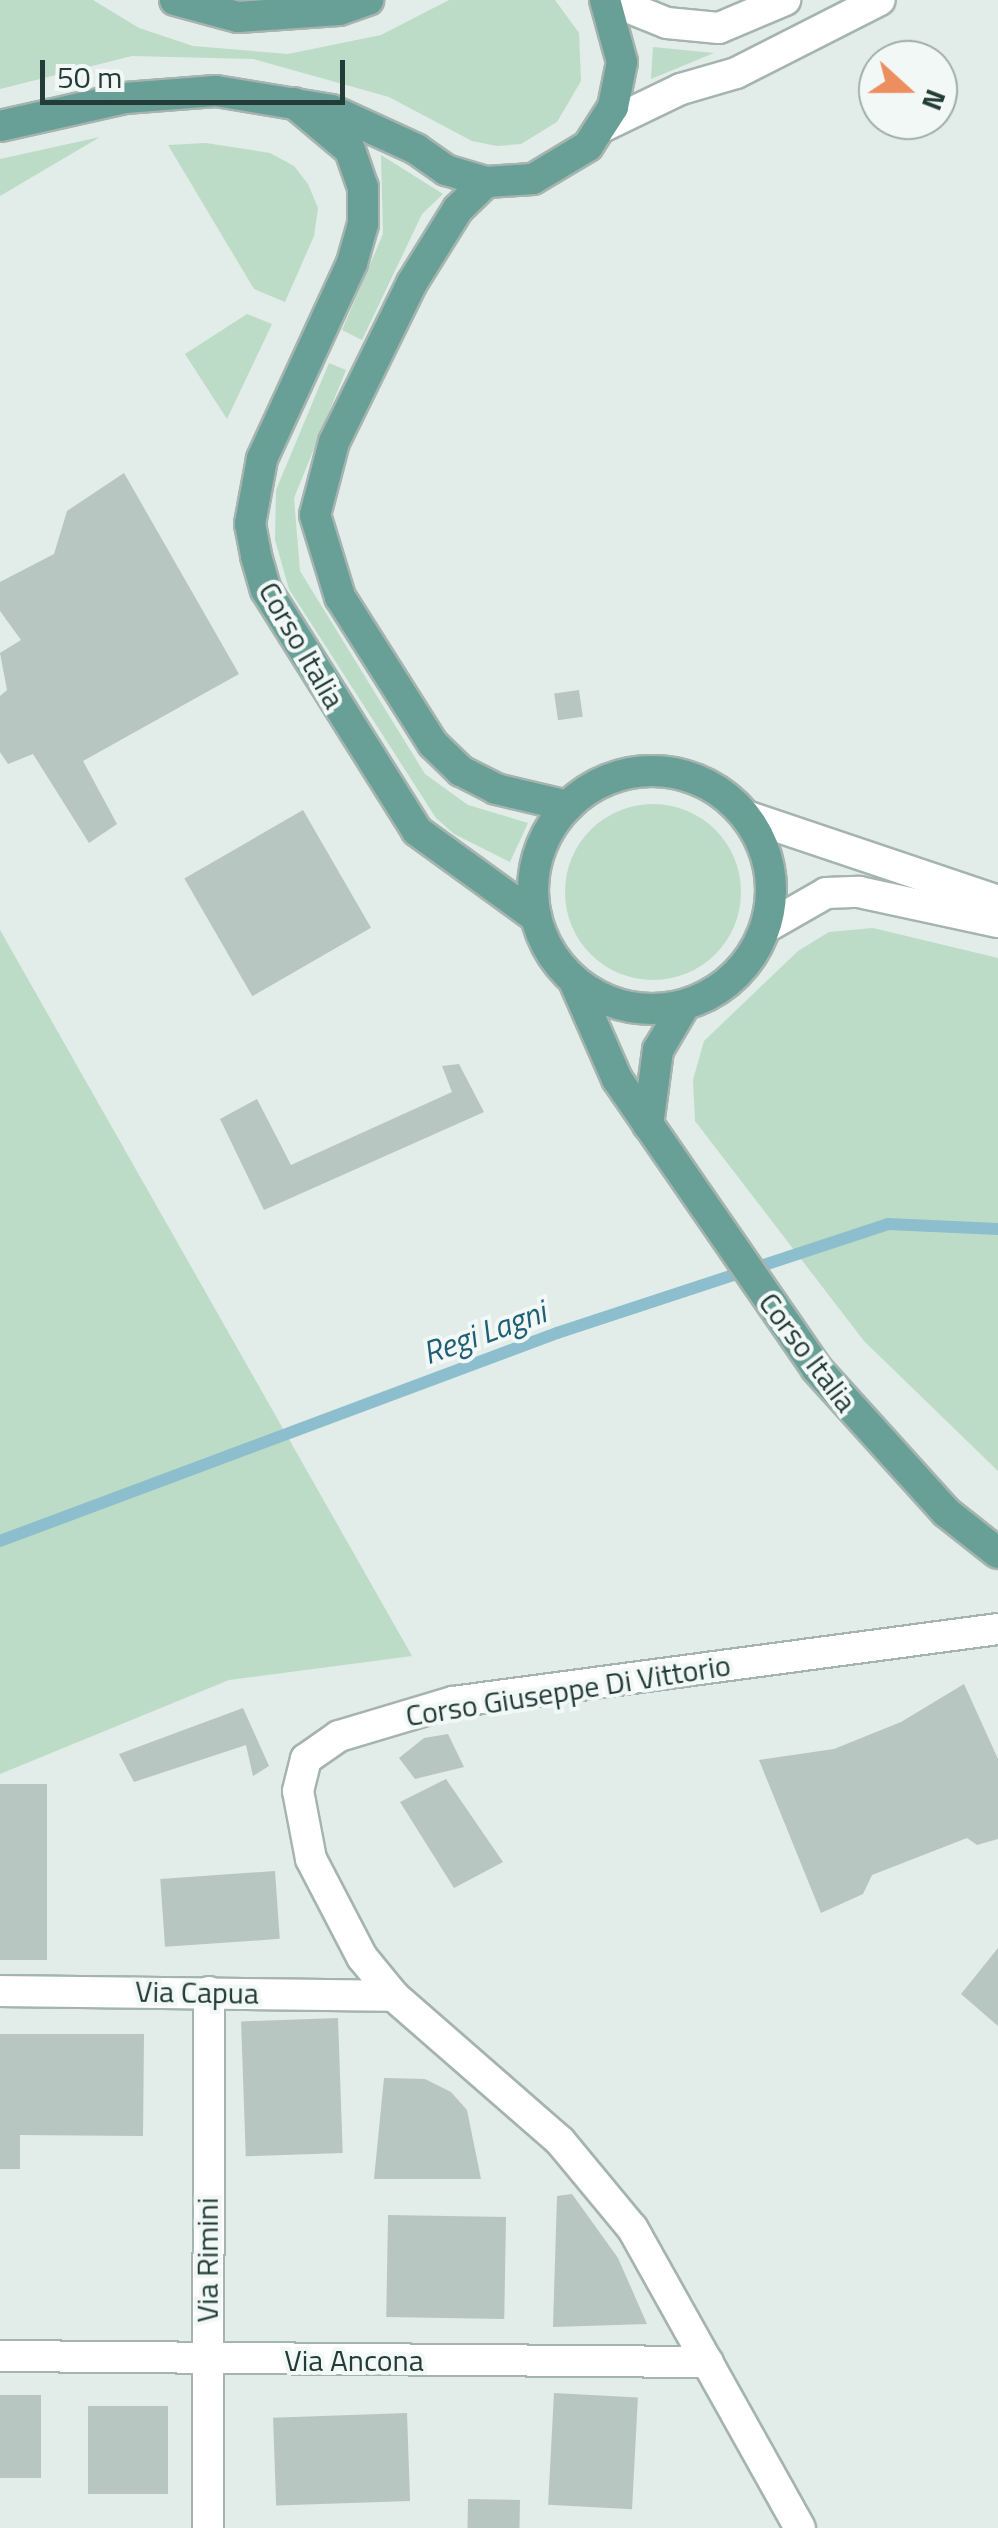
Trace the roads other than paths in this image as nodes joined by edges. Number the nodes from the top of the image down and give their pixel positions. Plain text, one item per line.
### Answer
1 (175, 0) edge
2 (368, 0) edge
3 (608, 0) edge
4 (785, 0) edge
5 (880, 0) edge
6 (286, 7) edge
7 (294, 102) junction
8 (0, 126) edge
9 (602, 127) junction
10 (486, 182) junction
11 (568, 806) junction
12 (746, 816) junction
13 (998, 901) edge
14 (536, 916) junction
15 (998, 922) edge
16 (766, 928) junction
17 (574, 981) junction
18 (684, 1006) junction
19 (648, 1125) junction
20 (998, 1553) edge
21 (998, 1629) edge
22 (0, 1990) edge
23 (209, 1992) junction
24 (394, 1996) junction
25 (0, 2356) edge
26 (207, 2359) junction
27 (708, 2362) junction
28 (208, 2528) edge
29 (800, 2528) edge

1 - 6 main road
2 - 6 main road
3 - 4 street
3 - 9 main road
5 - 9 street
7 - 8 main road
7 - 10 main road
7 - 14 main road, Corso Italia
9 - 10 main road
10 - 11 main road, Corso Italia
11 - 12 main road, Corso Italia
11 - 14 main road, Corso Italia
12 - 13 street
12 - 16 main road, Corso Italia
14 - 17 main road, Corso Italia
15 - 16 street
16 - 18 main road, Corso Italia
17 - 18 main road, Corso Italia
17 - 19 main road, Corso Italia
18 - 19 main road
19 - 20 main road, Corso Italia
21 - 24 street, Corso Giuseppe Di Vittorio
22 - 23 street, Via Capua
23 - 24 street, Via Capua
23 - 26 street, Via Rimini
24 - 27 street, Corso Giuseppe Di Vittorio
25 - 26 street, Via Ancona
26 - 27 street, Via Ancona
26 - 28 street, Via Rimini
27 - 29 street, Corso Giuseppe Di Vittorio

